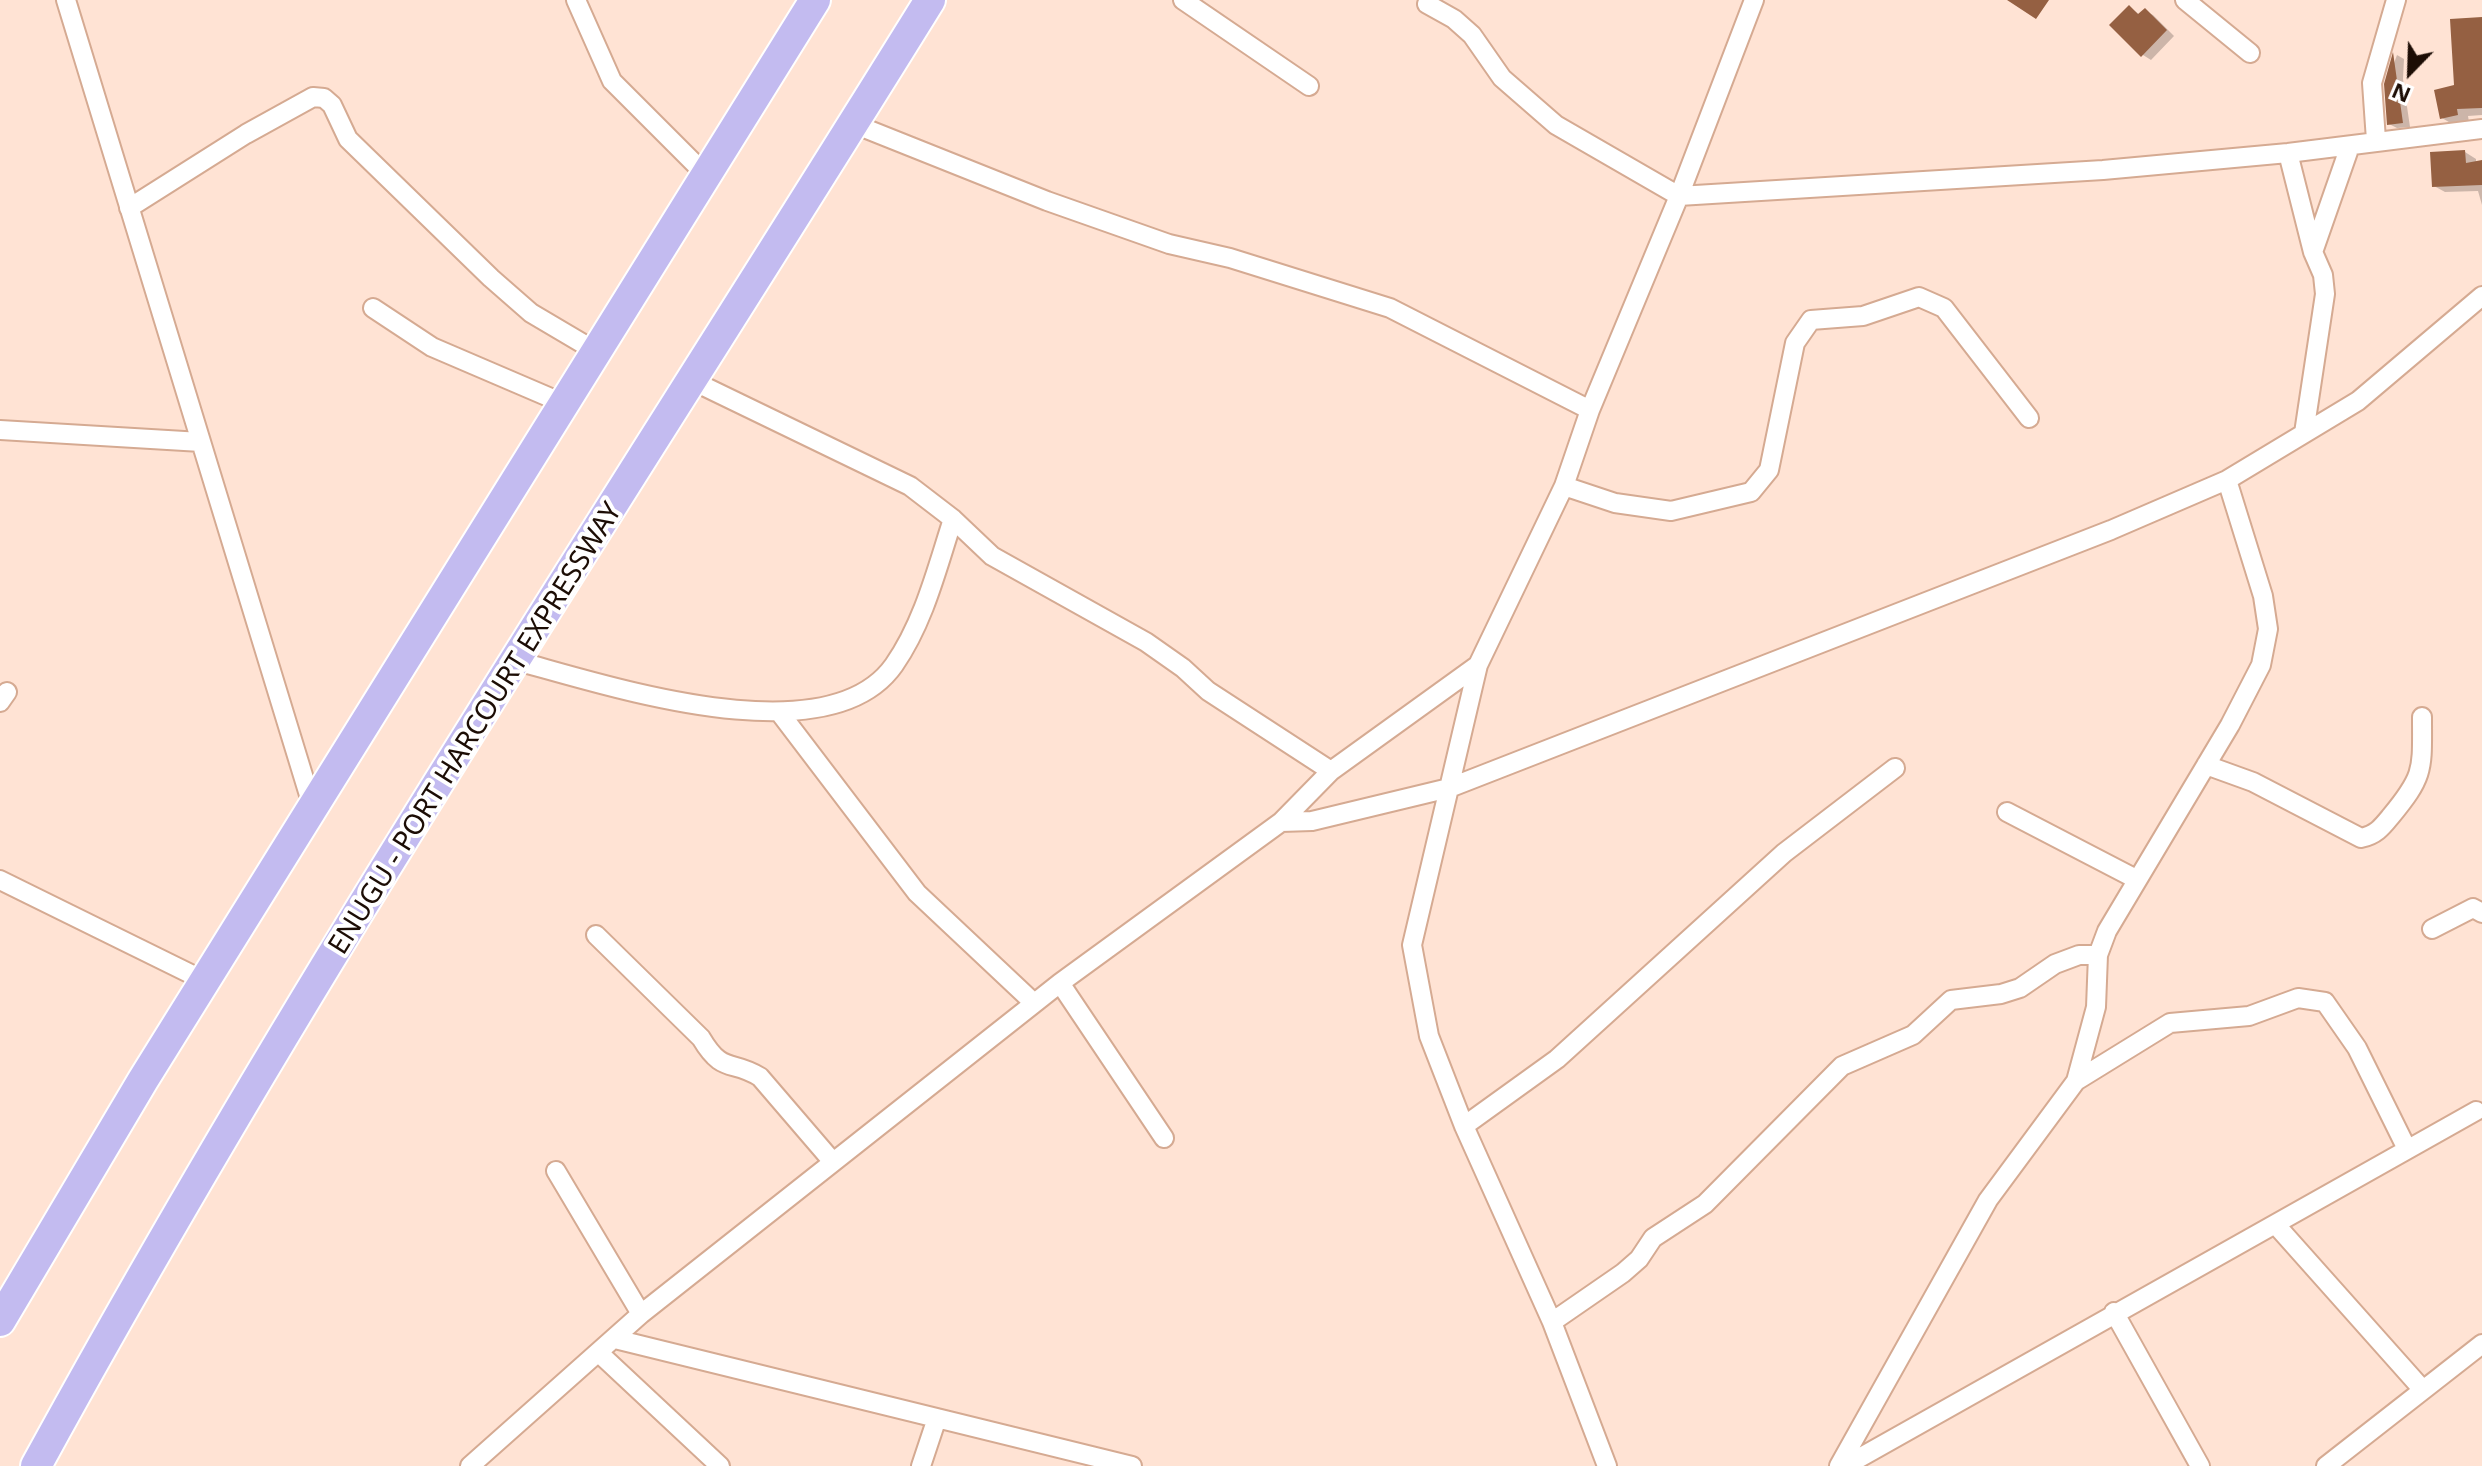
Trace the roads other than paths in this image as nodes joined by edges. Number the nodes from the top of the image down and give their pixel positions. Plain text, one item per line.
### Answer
1 (66, 0) edge
2 (576, 0) edge
3 (815, 0) edge
4 (930, 0) edge
5 (1183, 0) edge
6 (1754, 0) edge
7 (2185, 0) edge
8 (2396, 0) edge
9 (1427, 4) dead end
10 (2250, 53) dead end
11 (1309, 86) dead end
12 (854, 124) junction
13 (2482, 129) edge
14 (2376, 140) junction
15 (2350, 146) junction
16 (2288, 153) junction
17 (707, 176) junction
18 (1679, 196) junction
19 (129, 208) junction
20 (2313, 252) junction
21 (2482, 296) edge
22 (373, 308) dead end
23 (597, 352) junction
24 (693, 381) junction
25 (565, 404) junction
26 (1590, 410) junction
27 (2029, 418) dead end
28 (0, 430) edge
29 (2304, 433) junction
30 (201, 442) junction
31 (2227, 480) junction
32 (1564, 486) junction
33 (953, 519) junction
34 (517, 661) junction
35 (1478, 665) junction
36 (780, 713) junction
37 (2422, 717) dead end
38 (2206, 765) junction
39 (1895, 768) dead end
40 (1331, 771) junction
41 (1449, 788) junction
42 (313, 808) junction
43 (2007, 812) dead end
44 (1281, 822) junction
45 (2136, 879) junction
46 (0, 880) edge
47 (2482, 913) edge
48 (2432, 929) dead end
49 (596, 935) dead end
50 (2098, 955) junction
51 (205, 981) junction
52 (1060, 983) junction
53 (1034, 1003) junction
54 (2076, 1081) junction
55 (2476, 1111) dead end
56 (1464, 1126) junction
57 (1164, 1138) dead end
58 (2407, 1149) junction
59 (833, 1162) junction
60 (556, 1171) dead end
61 (2276, 1225) junction
62 (2114, 1312) junction
63 (641, 1314) junction
64 (0, 1321) edge
65 (1552, 1322) junction
66 (615, 1339) junction
67 (2482, 1344) edge
68 (599, 1353) junction
69 (2423, 1390) junction
70 (937, 1418) junction
71 (36, 1466) edge
72 (470, 1466) edge
73 (720, 1466) edge
74 (921, 1466) edge
75 (1132, 1466) edge
76 (1607, 1466) edge
77 (1839, 1466) edge
78 (1845, 1466) edge
79 (2200, 1466) edge
80 (2326, 1466) edge

1 - 19 street
2 - 17 street
3 - 17 highway
4 - 12 highway, ENUGU - PORT HARCOURT EXPRESSWAY
5 - 11 street
6 - 18 street
7 - 10 street
8 - 14 street
9 - 18 street
12 - 24 highway, ENUGU - PORT HARCOURT EXPRESSWAY
12 - 26 street
13 - 14 street
14 - 15 street
15 - 16 street
15 - 20 street
16 - 18 street
16 - 20 street
17 - 23 highway
18 - 26 street
19 - 23 street
19 - 30 street
20 - 29 street
21 - 29 street
22 - 25 street
23 - 25 highway
24 - 33 street
24 - 34 highway, ENUGU - PORT HARCOURT EXPRESSWAY
25 - 42 highway
26 - 32 street
27 - 32 street
28 - 30 street
29 - 31 street
30 - 42 street
31 - 38 street
31 - 41 street
32 - 35 street
33 - 36 street
33 - 40 street
34 - 36 street
34 - 71 highway, ENUGU - PORT HARCOURT EXPRESSWAY
35 - 40 street
35 - 41 street
36 - 53 street
37 - 38 street
38 - 45 street
39 - 56 street
40 - 44 street
41 - 44 street
41 - 56 street
42 - 51 highway
43 - 45 street
44 - 52 street
45 - 50 street
46 - 51 street
47 - 48 street
49 - 59 street
50 - 54 street
50 - 65 street
51 - 64 highway
52 - 53 street
52 - 57 street
53 - 59 street
54 - 58 street
54 - 77 street
55 - 58 street
56 - 65 street
58 - 61 street
59 - 63 street
60 - 63 street
61 - 62 street
61 - 69 street
62 - 78 street
62 - 79 street
63 - 66 street
65 - 76 street
66 - 68 street
66 - 70 street
67 - 69 street
68 - 72 street
68 - 73 street
69 - 80 street
70 - 74 street
70 - 75 street

